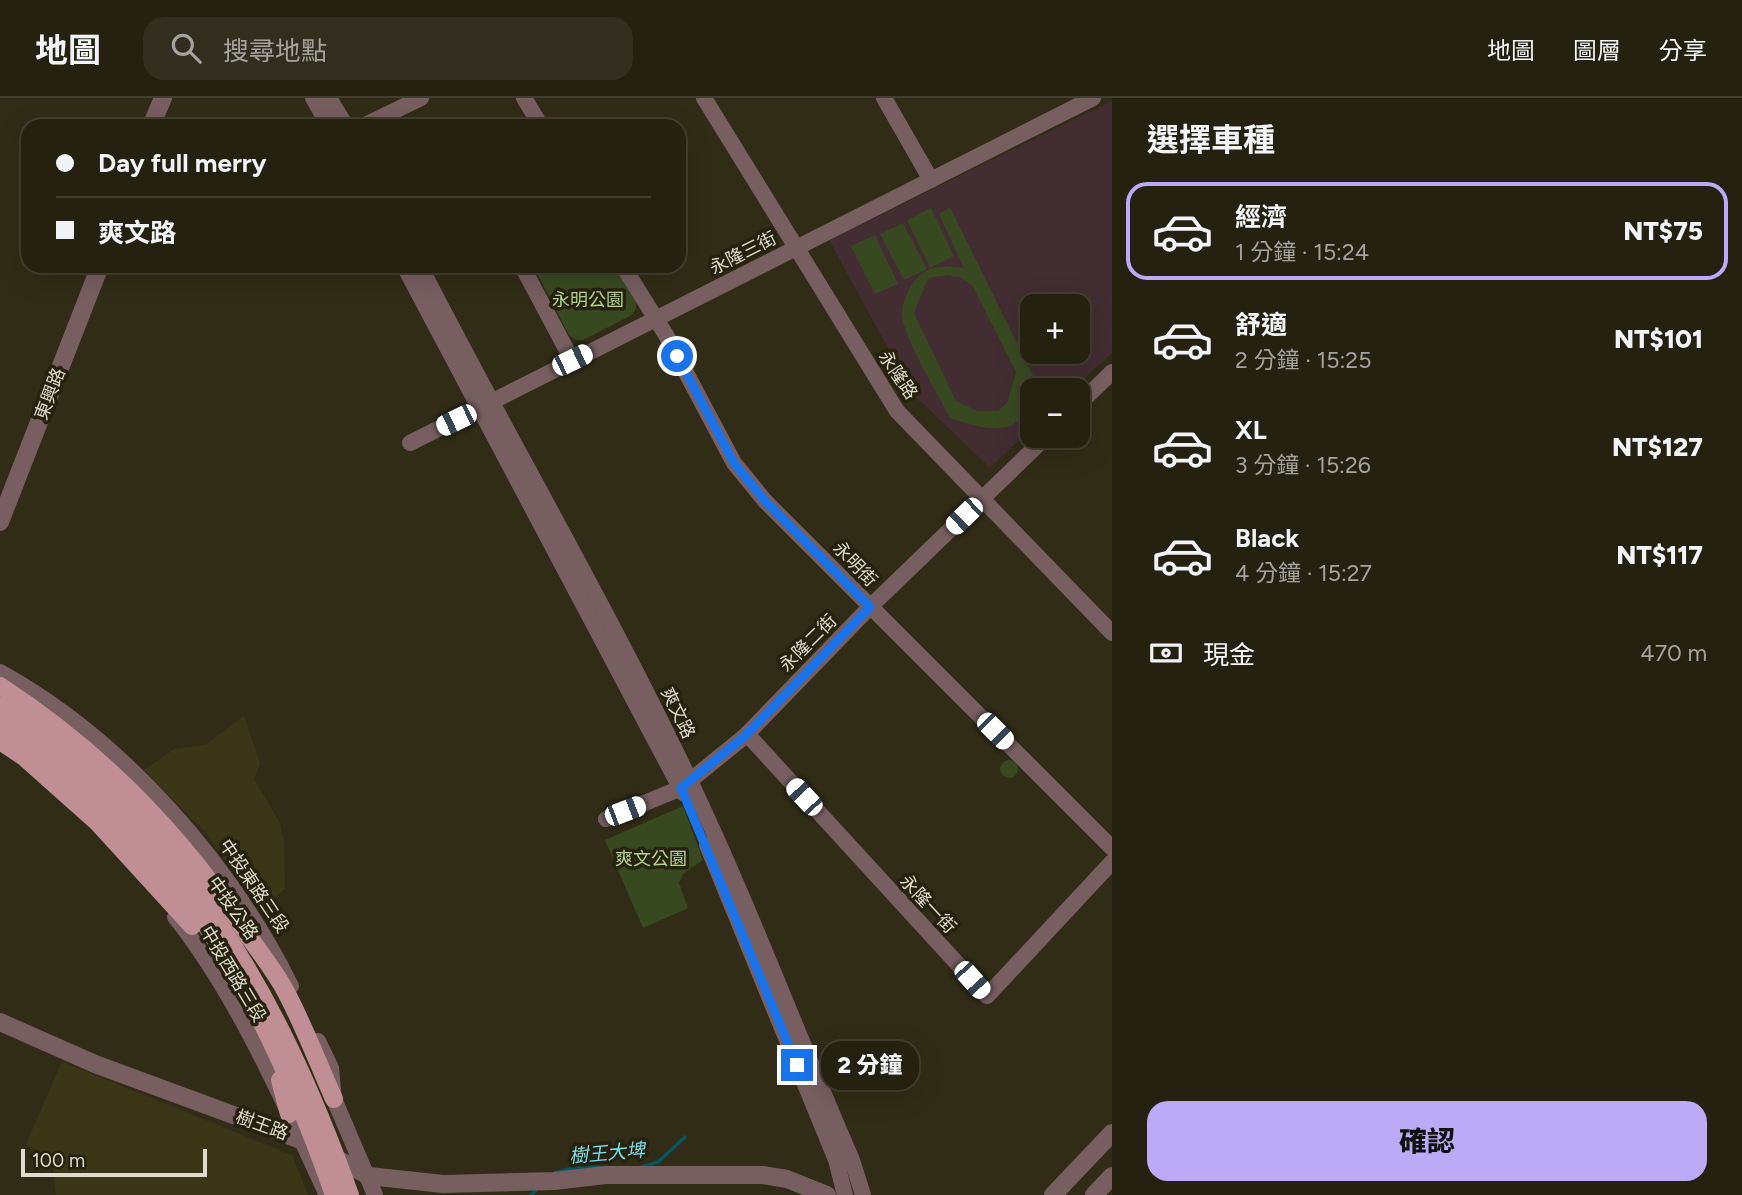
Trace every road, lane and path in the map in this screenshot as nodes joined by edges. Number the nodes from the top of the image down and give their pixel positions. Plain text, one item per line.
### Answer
1 (163, 98) edge
2 (313, 98) edge
3 (329, 98) edge
4 (421, 98) edge
5 (524, 98) edge
6 (704, 98) edge
7 (884, 98) edge
8 (1093, 98) edge
9 (154, 119) edge
10 (325, 119) edge
11 (342, 119) edge
12 (378, 119) edge
13 (537, 119) edge
14 (931, 180) junction
15 (796, 248) junction
16 (97, 273) edge
17 (408, 273) edge
18 (423, 273) edge
19 (526, 273) edge
20 (627, 273) edge
21 (654, 319) junction
22 (572, 360) junction
23 (1112, 372) edge
24 (1090, 393) edge
25 (485, 406) junction
26 (410, 443) dead end
27 (1034, 448) edge
28 (982, 498) junction
29 (0, 522) edge
30 (870, 607) junction
31 (1112, 633) edge
32 (0, 672) edge
33 (0, 686) edge
34 (0, 706) edge
35 (0, 723) edge
36 (747, 734) junction
37 (0, 741) edge
38 (0, 749) edge
39 (686, 785) junction
40 (606, 819) dead end
41 (1112, 848) edge
42 (1112, 862) edge
43 (0, 1022) edge
44 (334, 1099) junction
45 (289, 1114) junction
46 (1112, 1133) edge
47 (301, 1140) junction
48 (369, 1176) junction
49 (1112, 1176) edge
50 (809, 1191) edge
51 (327, 1195) edge
52 (334, 1195) edge
53 (350, 1195) edge
54 (375, 1195) edge
55 (827, 1195) edge
56 (845, 1195) edge
57 (863, 1195) edge
58 (1053, 1195) edge
59 (1094, 1195) edge

1 - 9 street
2 - 10 street
3 - 11 street
4 - 12 street
5 - 13 street
6 - 15 street, 永隆路
7 - 14 street
8 - 14 street, 永隆三街
14 - 15 street, 永隆三街
15 - 21 street, 永隆三街
15 - 28 street, 永隆路
16 - 29 street, 東興路
17 - 25 street, 爽文路
18 - 25 street, 爽文路
19 - 22 street
20 - 21 street, 永明街
21 - 22 street, 永隆三街
21 - 30 street, 永明街
22 - 25 street, 永隆三街
23 - 24 street
25 - 26 street, 永隆三街
25 - 39 street, 爽文路
27 - 28 street, 永隆二街
28 - 30 street, 永隆二街
28 - 31 street, 永隆路
30 - 36 street, 永隆二街
30 - 41 street, 永明街
32 - 44 street, 中投東路三段
33 - 44 main road
34 - 53 main road, 中投公路
35 - 52 main road, 中投公路
36 - 39 street, 永隆二街
36 - 42 street, 永隆一街
37 - 45 main road
38 - 45 street, 中投西路三段
39 - 40 street, 永隆二街
39 - 56 street, 爽文路
39 - 57 street, 爽文路
43 - 47 street, 樹王路
44 - 48 street, 中投東路三段
45 - 47 street, 中投西路三段
46 - 58 street
47 - 48 street, 樹王路
47 - 51 street, 中投西路三段
48 - 50 street, 樹王路
48 - 54 street, 中投東路三段
49 - 59 street
50 - 55 street

